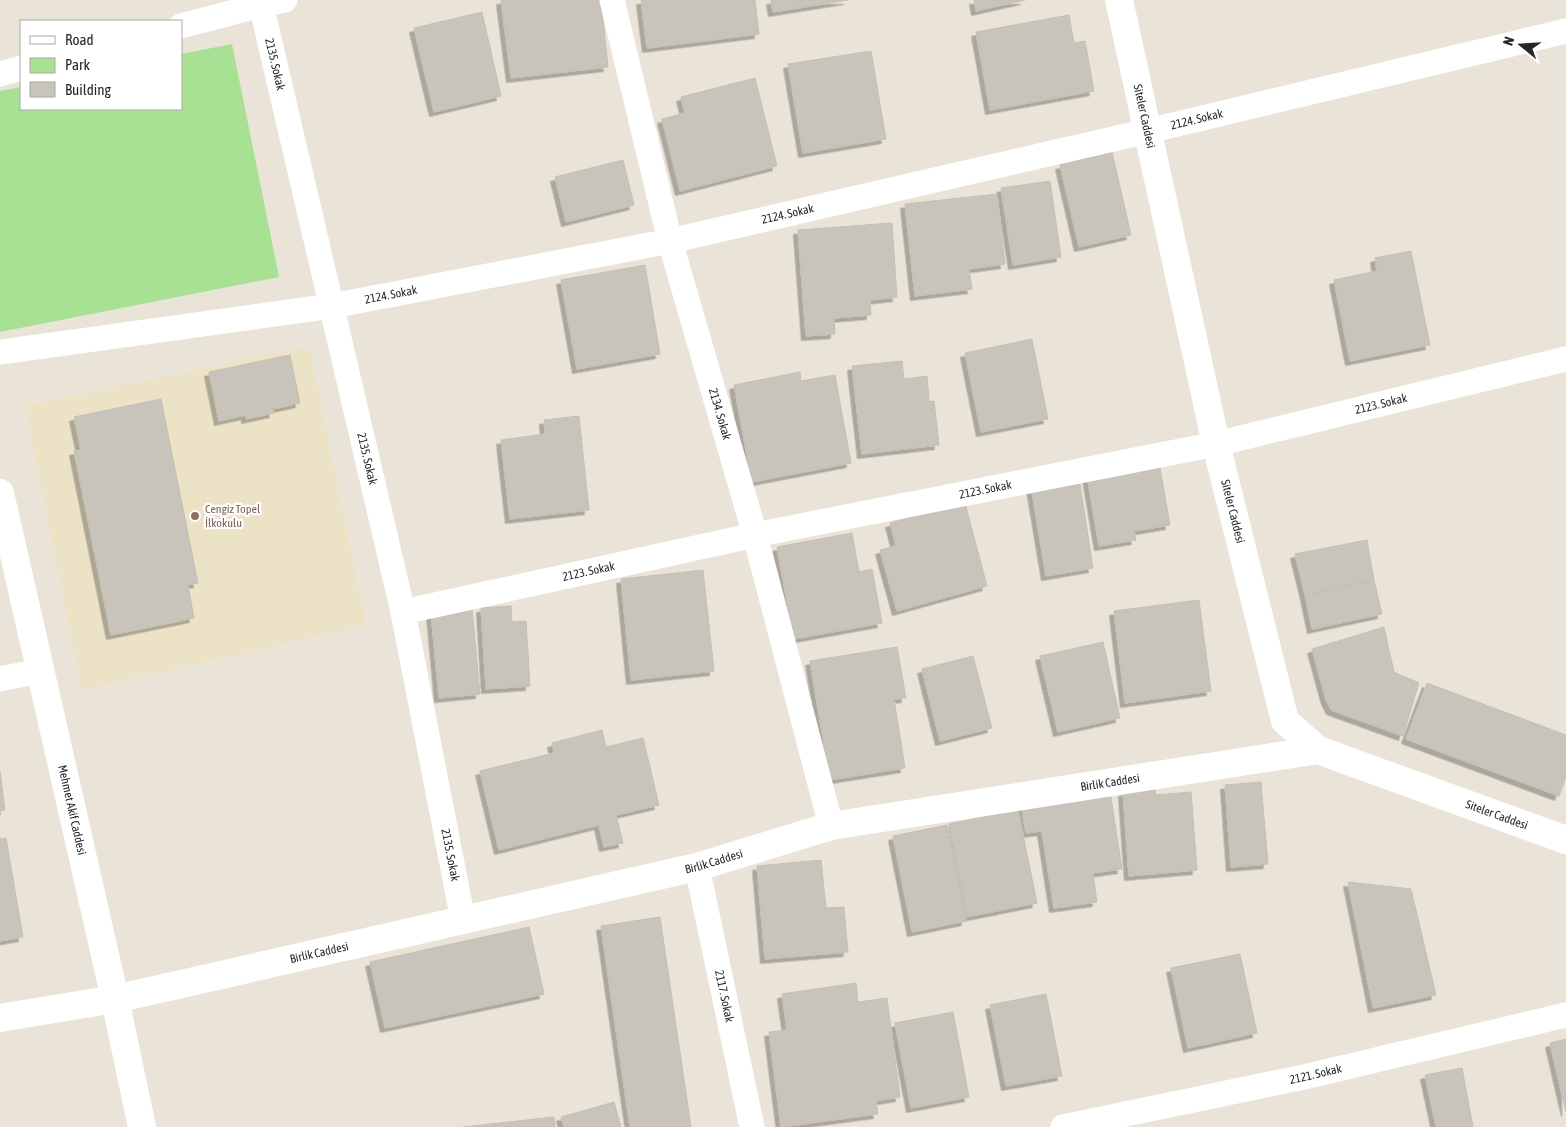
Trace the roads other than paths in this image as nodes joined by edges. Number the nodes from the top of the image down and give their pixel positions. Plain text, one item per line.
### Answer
1 (612, 0) edge
2 (1119, 0) edge
3 (269, 2) edge
4 (182, 26) edge
5 (1566, 31) edge
6 (20, 68) edge
7 (0, 74) edge
8 (1148, 130) junction
9 (670, 241) junction
10 (332, 306) junction
11 (0, 352) edge
12 (1566, 359) edge
13 (1216, 444) junction
14 (0, 493) edge
15 (755, 535) junction
16 (403, 612) junction
17 (40, 671) junction
18 (0, 679) edge
19 (1318, 750) junction
20 (831, 826) junction
21 (1566, 840) edge
22 (697, 867) junction
23 (463, 920) junction
24 (115, 999) junction
25 (1566, 1015) edge
26 (0, 1018) edge
27 (142, 1127) edge
28 (752, 1127) edge
29 (1063, 1127) edge

1 - 9 street, 2134. Sokak
2 - 8 street, Siteler Caddesi
3 - 4 street
3 - 10 street, 2135. Sokak
5 - 8 street, 2124. Sokak
6 - 7 street
8 - 9 street, 2124. Sokak
8 - 13 street, Siteler Caddesi
9 - 10 street, 2124. Sokak
9 - 15 street, 2134. Sokak
10 - 11 street, 2124. Sokak
10 - 16 street, 2135. Sokak
12 - 13 street, 2123. Sokak
13 - 15 street, 2123. Sokak
13 - 19 street, Siteler Caddesi
14 - 17 street, Mehmet Akif Caddesi
15 - 16 street, 2123. Sokak
15 - 20 street, 2134. Sokak
16 - 23 street, 2135. Sokak
17 - 18 street
17 - 24 street, Mehmet Akif Caddesi
19 - 20 street, Birlik Caddesi
19 - 21 street, Siteler Caddesi
20 - 22 street, Birlik Caddesi
22 - 23 street, Birlik Caddesi
22 - 28 street, 2117. Sokak
23 - 24 street, Birlik Caddesi
24 - 26 street, Birlik Caddesi
24 - 27 street, Mehmet Akif Caddesi
25 - 29 street, 2121. Sokak

